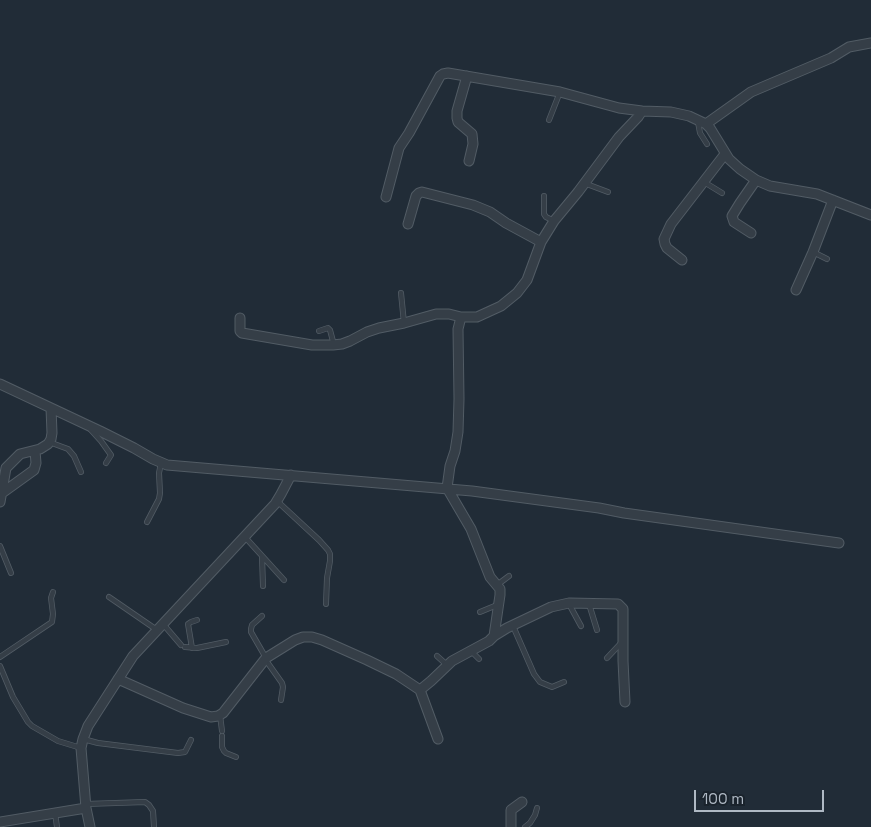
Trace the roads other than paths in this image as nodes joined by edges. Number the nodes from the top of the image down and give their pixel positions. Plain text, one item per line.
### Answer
1 (871, 44) edge
2 (467, 76) junction
3 (560, 92) junction
4 (642, 111) junction
5 (549, 120) dead end
6 (697, 120) junction
7 (706, 124) junction
8 (706, 144) dead end
9 (725, 154) junction
10 (468, 161) dead end
11 (756, 180) junction
12 (704, 182) junction
13 (584, 183) junction
14 (608, 192) dead end
15 (722, 193) dead end
16 (544, 196) dead end
17 (386, 197) dead end
18 (833, 200) junction
19 (871, 214) edge
20 (554, 221) junction
21 (408, 224) dead end
22 (750, 233) dead end
23 (541, 242) junction
24 (813, 252) junction
25 (827, 259) dead end
26 (682, 260) dead end
27 (796, 290) dead end
28 (402, 294) dead end
29 (461, 317) junction
30 (240, 318) dead end
31 (404, 323) junction
32 (319, 330) dead end
33 (334, 345) junction
34 (0, 384) edge
35 (51, 408) junction
36 (87, 425) junction
37 (49, 442) junction
38 (35, 451) junction
39 (106, 463) dead end
40 (162, 463) junction
41 (82, 472) dead end
42 (291, 475) junction
43 (447, 488) junction
44 (1, 498) edge
45 (277, 501) junction
46 (147, 522) dead end
47 (244, 536) junction
48 (839, 543) dead end
49 (0, 546) edge
50 (262, 556) junction
51 (12, 573) dead end
52 (509, 576) dead end
53 (284, 580) dead end
54 (497, 585) junction
55 (263, 586) dead end
56 (53, 592) dead end
57 (109, 597) dead end
58 (569, 603) junction
59 (589, 603) junction
60 (326, 604) dead end
61 (499, 605) junction
62 (480, 612) dead end
63 (262, 616) dead end
64 (197, 620) dead end
65 (513, 626) junction
66 (581, 626) dead end
67 (160, 627) junction
68 (597, 630) dead end
69 (494, 636) junction
70 (623, 641) junction
71 (226, 642) dead end
72 (192, 648) junction
73 (470, 650) junction
74 (437, 656) dead end
75 (0, 658) edge
76 (607, 658) dead end
77 (265, 659) junction
78 (479, 660) dead end
79 (446, 665) junction
80 (0, 666) edge
81 (118, 679) junction
82 (564, 682) dead end
83 (420, 690) junction
84 (280, 700) dead end
85 (625, 702) dead end
86 (220, 715) junction
87 (438, 739) dead end
88 (191, 740) dead end
89 (82, 743) junction
90 (236, 756) dead end
91 (522, 802) dead end
92 (86, 806) junction
93 (537, 808) dead end
94 (54, 813) junction
95 (0, 822) edge
96 (57, 827) edge
97 (90, 827) edge
98 (154, 827) edge
99 (511, 827) edge
100 (525, 827) edge

1 - 7 street
2 - 3 street
2 - 10 street
2 - 17 street
3 - 4 street
3 - 5 lane
4 - 6 street
4 - 13 street
6 - 7 street
6 - 8 lane
7 - 9 street
9 - 11 street
9 - 12 street
11 - 18 street
11 - 22 street
12 - 15 lane
12 - 26 street
13 - 14 lane
13 - 20 street
16 - 20 lane
18 - 19 street
18 - 24 street
20 - 23 street
21 - 23 street
23 - 29 street
24 - 25 lane
24 - 27 street
28 - 31 lane
29 - 31 street
29 - 43 street
30 - 33 street
31 - 33 street
32 - 33 lane
34 - 35 street
35 - 36 street
35 - 37 street
36 - 39 lane
36 - 40 street
37 - 38 street
37 - 41 lane
38 - 44 street
38 - 44 street
40 - 42 street
40 - 46 lane
42 - 43 street
42 - 45 street
43 - 48 street
43 - 54 street
45 - 47 street
45 - 60 lane
47 - 50 lane
47 - 67 street
49 - 51 lane
50 - 53 lane
50 - 55 lane
52 - 54 lane
54 - 61 street
56 - 75 lane
57 - 67 lane
58 - 59 street
58 - 65 street
58 - 66 lane
59 - 68 lane
59 - 70 street
61 - 62 lane
61 - 69 street
63 - 77 lane
64 - 72 lane
65 - 69 street
65 - 82 lane
67 - 72 lane
67 - 81 street
69 - 73 street
70 - 76 lane
70 - 85 street
71 - 72 lane
73 - 78 lane
73 - 79 street
74 - 79 lane
77 - 83 street
77 - 84 lane
77 - 86 street
79 - 83 street
80 - 89 lane
81 - 86 street
81 - 89 street
83 - 87 street
86 - 90 lane
88 - 89 lane
89 - 92 street
91 - 99 street
92 - 94 street
92 - 97 street
92 - 98 lane
93 - 100 lane
94 - 95 street
94 - 96 lane

